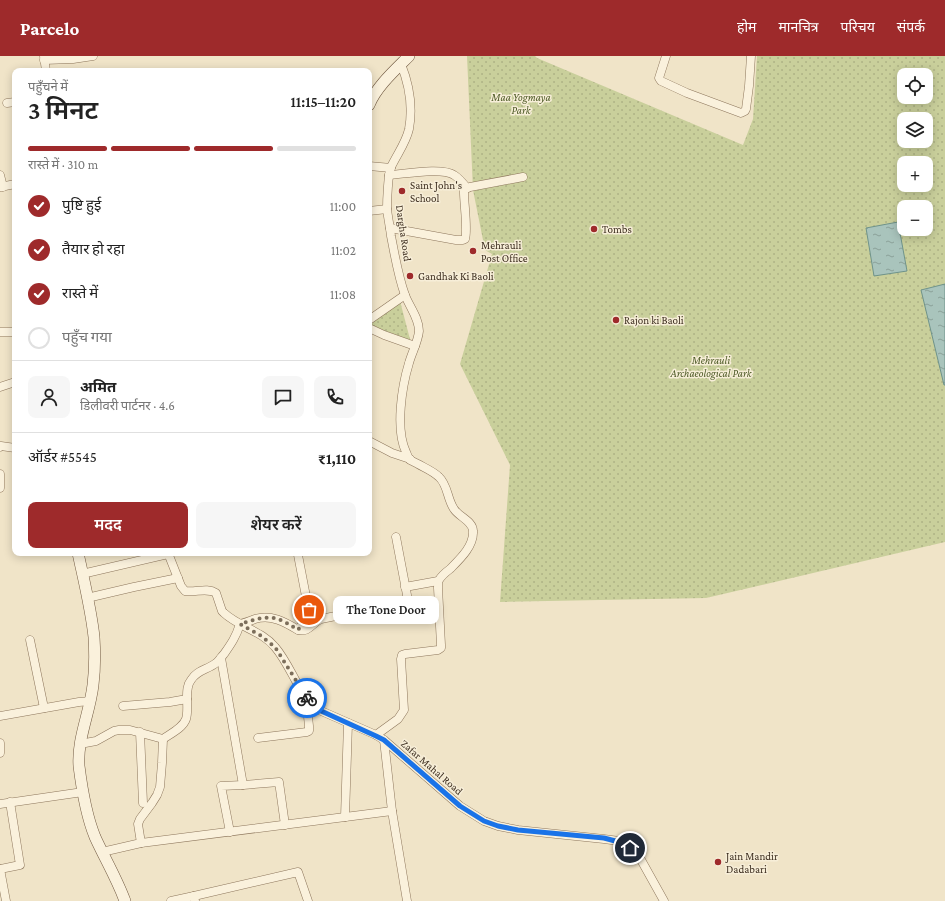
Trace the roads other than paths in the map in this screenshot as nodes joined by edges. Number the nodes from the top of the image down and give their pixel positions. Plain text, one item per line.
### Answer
1 (93, 56) edge
2 (667, 56) edge
3 (751, 56) edge
4 (44, 58) edge
5 (405, 60) edge
6 (46, 68) edge
7 (372, 99) edge
8 (372, 167) edge
9 (390, 172) junction
10 (0, 175) edge
11 (523, 177) dead end
12 (12, 185) edge
13 (1, 187) edge
14 (467, 188) junction
15 (388, 209) junction
16 (372, 212) edge
17 (390, 228) junction
18 (405, 295) junction
19 (372, 318) edge
20 (372, 329) edge
21 (0, 332) edge
22 (12, 332) edge
23 (415, 346) junction
24 (12, 383) edge
25 (0, 387) edge
26 (372, 442) edge
27 (0, 447) edge
28 (12, 448) edge
29 (410, 459) junction
30 (0, 474) edge
31 (0, 488) edge
32 (396, 537) dead end
33 (79, 556) edge
34 (159, 556) edge
35 (169, 556) edge
36 (298, 556) edge
37 (82, 574) junction
38 (178, 578) junction
39 (438, 581) junction
40 (405, 587) junction
41 (87, 598) junction
42 (240, 624) junction
43 (298, 630) junction
44 (30, 640) dead end
45 (221, 658) junction
46 (306, 697) junction
47 (187, 698) junction
48 (91, 702) junction
49 (123, 706) dead end
50 (44, 708) junction
51 (0, 716) edge
52 (348, 723) junction
53 (140, 732) junction
54 (376, 736) junction
55 (163, 738) junction
56 (258, 738) dead end
57 (384, 740) junction
58 (0, 743) edge
59 (80, 744) junction
60 (0, 753) edge
61 (243, 785) junction
62 (83, 792) junction
63 (10, 802) junction
64 (143, 803) dead end
65 (0, 804) edge
66 (392, 811) junction
67 (345, 817) junction
68 (285, 824) junction
69 (230, 832) junction
70 (141, 843) junction
71 (102, 852) junction
72 (0, 869) edge
73 (194, 899) edge
74 (6, 901) edge
75 (125, 901) edge
76 (171, 901) edge
77 (308, 901) edge
78 (407, 901) edge
79 (664, 901) edge

1 - 4 street
2 - 3 street
4 - 6 street
5 - 7 street
5 - 9 street, Dargha Road
8 - 9 street
9 - 14 street
9 - 15 street, Dargha Road
10 - 13 street
11 - 14 street
12 - 13 street
14 - 17 street
15 - 16 street
15 - 17 street, Dargha Road
17 - 18 street, Dargha Road
18 - 19 street
18 - 23 street, Dargha Road
20 - 23 street
21 - 22 street
23 - 29 street, Dargha Road
24 - 25 street
26 - 29 street
27 - 28 street
29 - 39 street
30 - 31 street
32 - 40 street
33 - 37 street
34 - 37 street
35 - 38 street, Zafar Mahal Road
36 - 43 street
37 - 41 street
38 - 41 street
38 - 42 street, Zafar Mahal Road
39 - 40 street
39 - 54 street
40 - 43 street
41 - 48 street
42 - 43 street
42 - 45 street
42 - 46 street, Zafar Mahal Road
44 - 50 street
45 - 47 street
45 - 61 street
46 - 52 street, Zafar Mahal Road
46 - 56 street
47 - 49 street
47 - 55 street
48 - 50 street
48 - 59 street
50 - 51 street
52 - 54 street, Zafar Mahal Road
52 - 67 street
53 - 55 street
53 - 59 street
53 - 64 street
54 - 57 street, Zafar Mahal Road
55 - 70 street
57 - 66 street
57 - 79 street, Zafar Mahal Road
58 - 60 street
59 - 62 street
61 - 68 street
61 - 69 street
62 - 63 street
62 - 71 street
63 - 65 street
63 - 72 street
66 - 67 street
66 - 78 street
67 - 68 street
68 - 69 street
69 - 70 street
70 - 71 street
71 - 75 street
72 - 74 street
73 - 76 street
73 - 77 street

